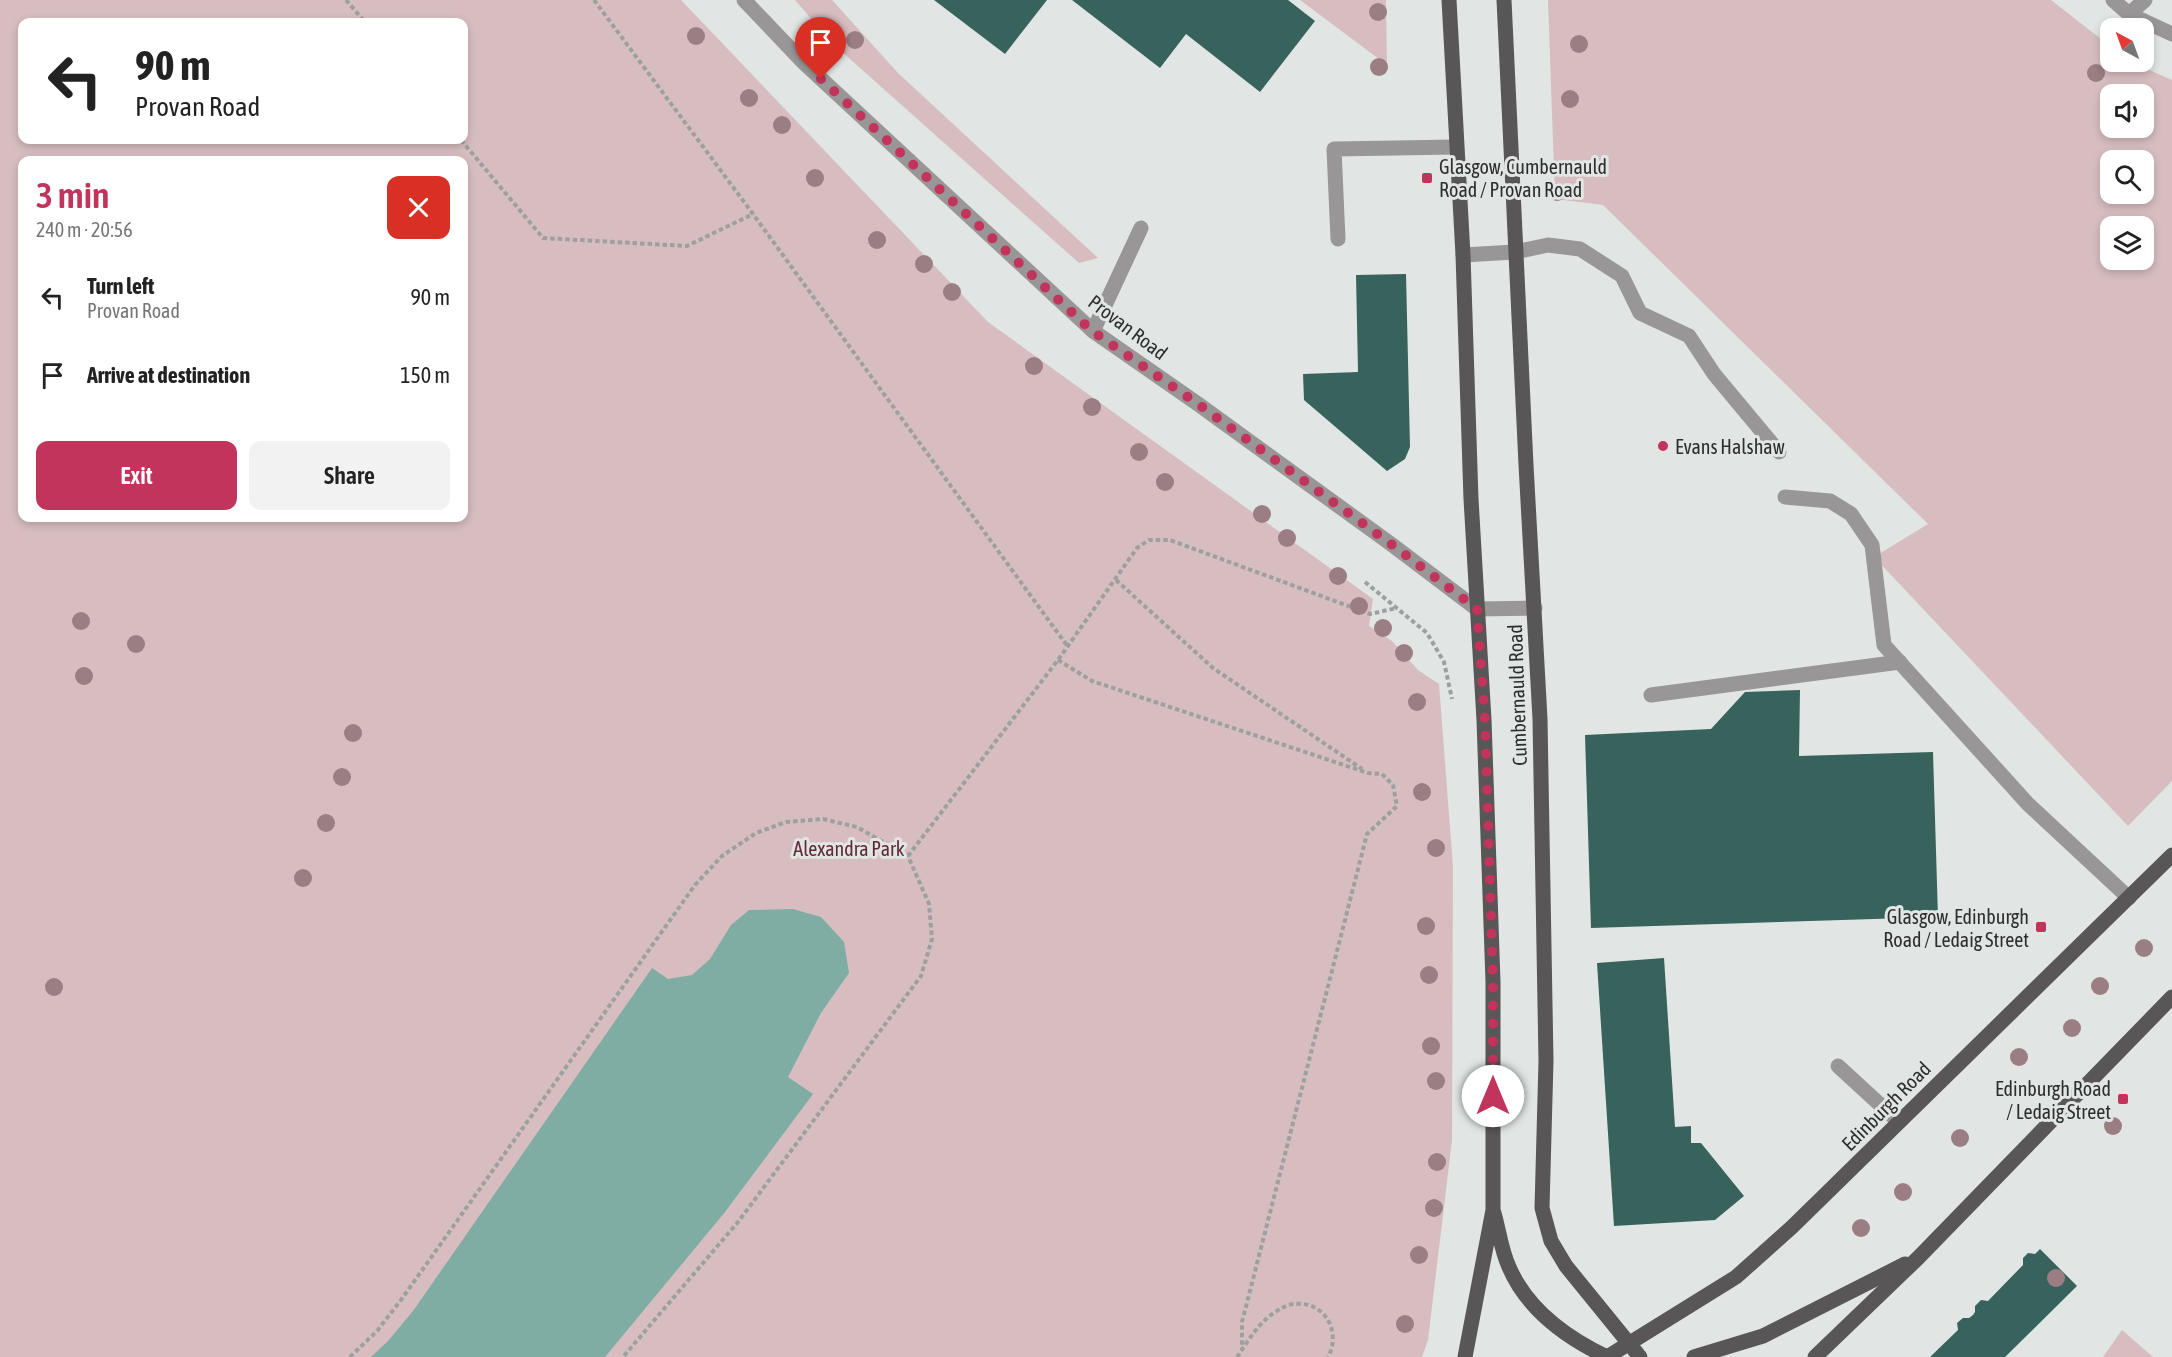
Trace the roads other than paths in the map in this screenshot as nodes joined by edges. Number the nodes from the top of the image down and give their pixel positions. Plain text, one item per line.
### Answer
1 (744, 0) edge
2 (1449, 0) edge
3 (1504, 0) edge
4 (2113, 0) edge
5 (2145, 0) edge
6 (2129, 14) junction
7 (2172, 34) edge
8 (1456, 147) junction
9 (1141, 228) dead end
10 (1338, 239) dead end
11 (1515, 252) junction
12 (1463, 255) junction
13 (1092, 331) junction
14 (1779, 452) dead end
15 (1785, 497) dead end
16 (1535, 608) junction
17 (1477, 609) junction
18 (1900, 662) junction
19 (1651, 695) dead end
20 (2172, 855) edge
21 (2128, 898) junction
22 (2172, 997) edge
23 (1838, 1066) dead end
24 (1899, 1122) junction
25 (1493, 1210) junction
26 (1918, 1258) junction
27 (1631, 1344) junction
28 (1465, 1357) edge
29 (1607, 1357) edge
30 (1640, 1357) edge
31 (1694, 1357) edge
32 (1815, 1357) edge

1 - 13 street, Provan Road
2 - 8 main road, Cumbernauld Road
3 - 11 main road, Cumbernauld Road
4 - 6 street
5 - 6 street
6 - 7 street
8 - 10 street
8 - 12 main road, Cumbernauld Road
9 - 13 street
11 - 12 street
11 - 14 street
11 - 16 main road, Cumbernauld Road
12 - 17 main road, Cumbernauld Road
13 - 17 street, Provan Road
15 - 18 street
16 - 17 street
16 - 27 main road, Cumbernauld Road
17 - 25 main road, Cumbernauld Road
18 - 19 street
18 - 21 street
20 - 21 main road, Edinburgh Road
21 - 24 main road, Edinburgh Road
22 - 26 main road
23 - 24 street
24 - 27 main road, Edinburgh Road
25 - 28 main road
25 - 29 main road
26 - 31 main road
26 - 32 main road
27 - 29 main road, Edinburgh Road
27 - 30 main road, Cumbernauld Road

